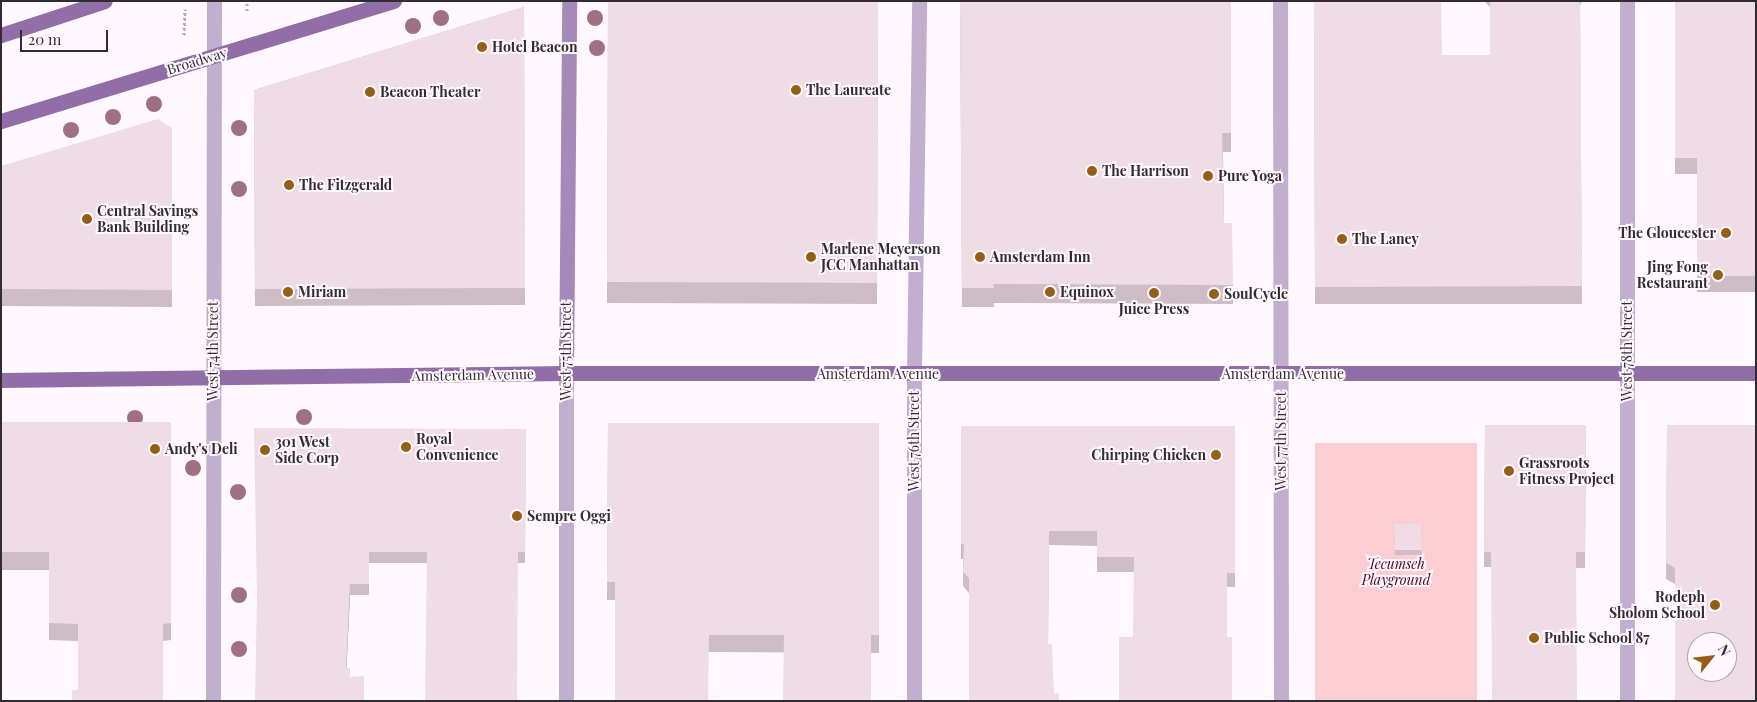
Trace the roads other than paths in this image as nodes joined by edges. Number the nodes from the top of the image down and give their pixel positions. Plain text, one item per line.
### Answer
1 (105, 1) edge
2 (214, 1) edge
3 (394, 1) edge
4 (569, 1) edge
5 (919, 1) edge
6 (1280, 1) edge
7 (1627, 1) edge
8 (1, 35) edge
9 (215, 55) junction
10 (1, 121) edge
11 (566, 373) junction
12 (914, 373) junction
13 (1756, 373) edge
14 (1281, 374) junction
15 (1627, 374) junction
16 (213, 379) junction
17 (1, 380) edge
18 (213, 701) edge
19 (566, 701) edge
20 (914, 701) edge
21 (1281, 701) edge
22 (1627, 701) edge

1 - 8 main road
2 - 9 street, West 74th Street
3 - 9 main road, Broadway
4 - 11 main road, West 75th Street
5 - 12 street, West 76th Street
6 - 14 street, West 77th Street
7 - 15 street, West 78th Street
9 - 10 main road, Broadway
9 - 16 street, West 74th Street
11 - 12 main road, Amsterdam Avenue
11 - 16 main road, Amsterdam Avenue
11 - 19 street, West 75th Street
12 - 14 main road, Amsterdam Avenue
12 - 20 street, West 76th Street
13 - 15 main road, Amsterdam Avenue
14 - 15 main road, Amsterdam Avenue
14 - 21 street, West 77th Street
15 - 22 street, West 78th Street
16 - 17 main road, Amsterdam Avenue
16 - 18 street, West 74th Street

